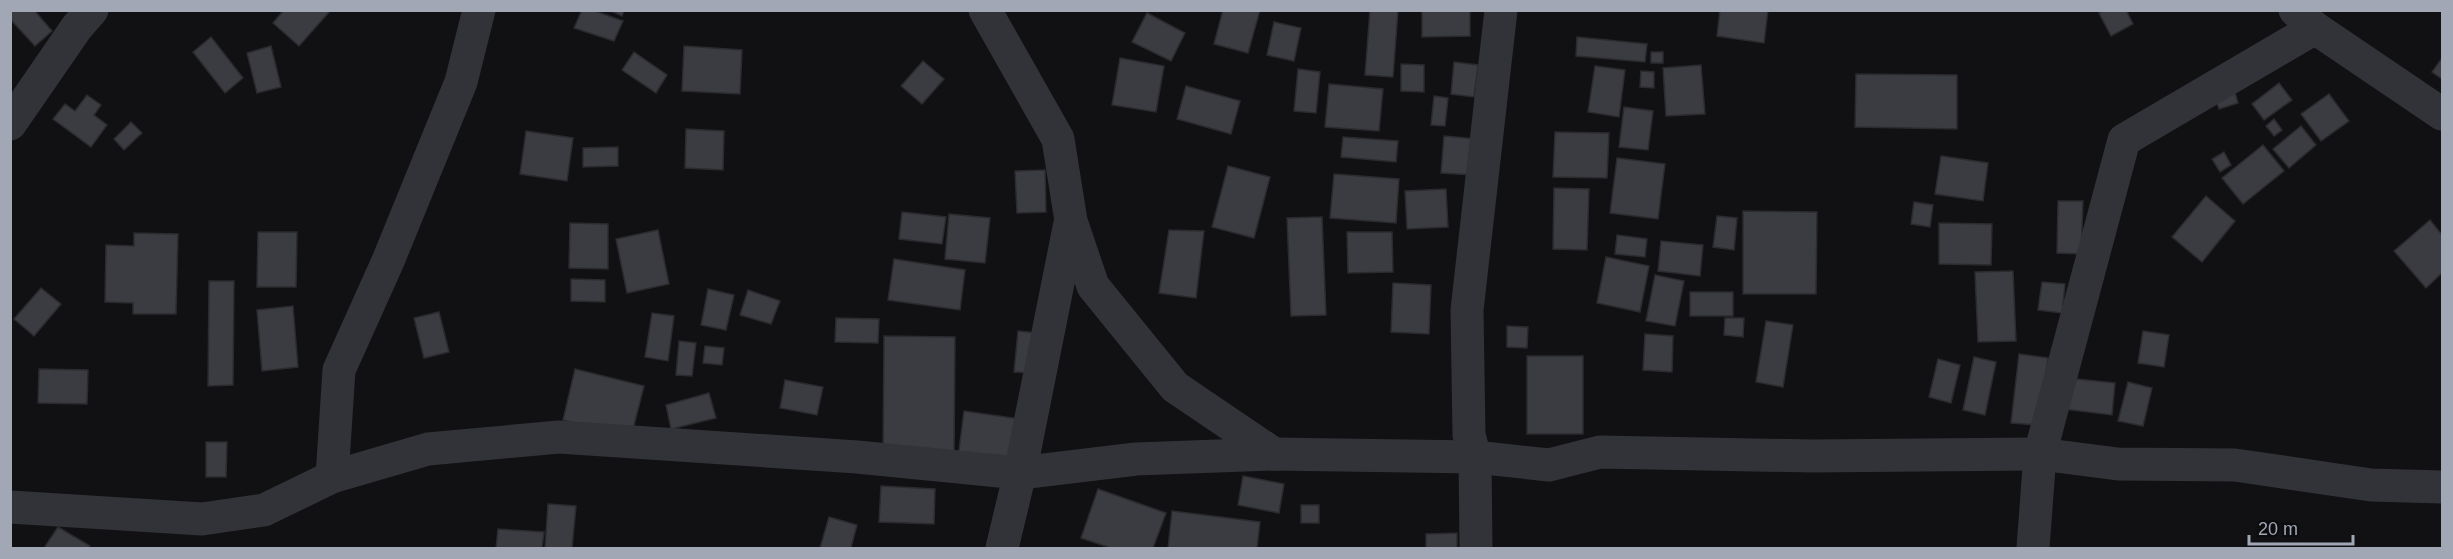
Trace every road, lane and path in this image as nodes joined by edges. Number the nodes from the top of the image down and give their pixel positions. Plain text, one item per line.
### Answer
1 (92, 10) edge
2 (479, 10) edge
3 (985, 10) edge
4 (1501, 10) edge
5 (2305, 19) edge
6 (2442, 114) edge
7 (10, 124) edge
8 (1071, 221) junction
9 (1274, 454) junction
10 (2040, 454) junction
11 (1475, 457) junction
12 (1020, 473) junction
13 (332, 477) junction
14 (2442, 487) edge
15 (10, 507) edge
16 (1002, 549) edge
17 (1476, 549) edge
18 (2033, 549) edge

1 - 7 street
2 - 13 street
3 - 8 street
4 - 11 street
5 - 6 street
5 - 10 street
8 - 9 street
8 - 12 street
9 - 11 street
9 - 12 street
10 - 11 street
10 - 14 street
10 - 18 street
11 - 17 street
12 - 13 street
12 - 16 street
13 - 15 street

